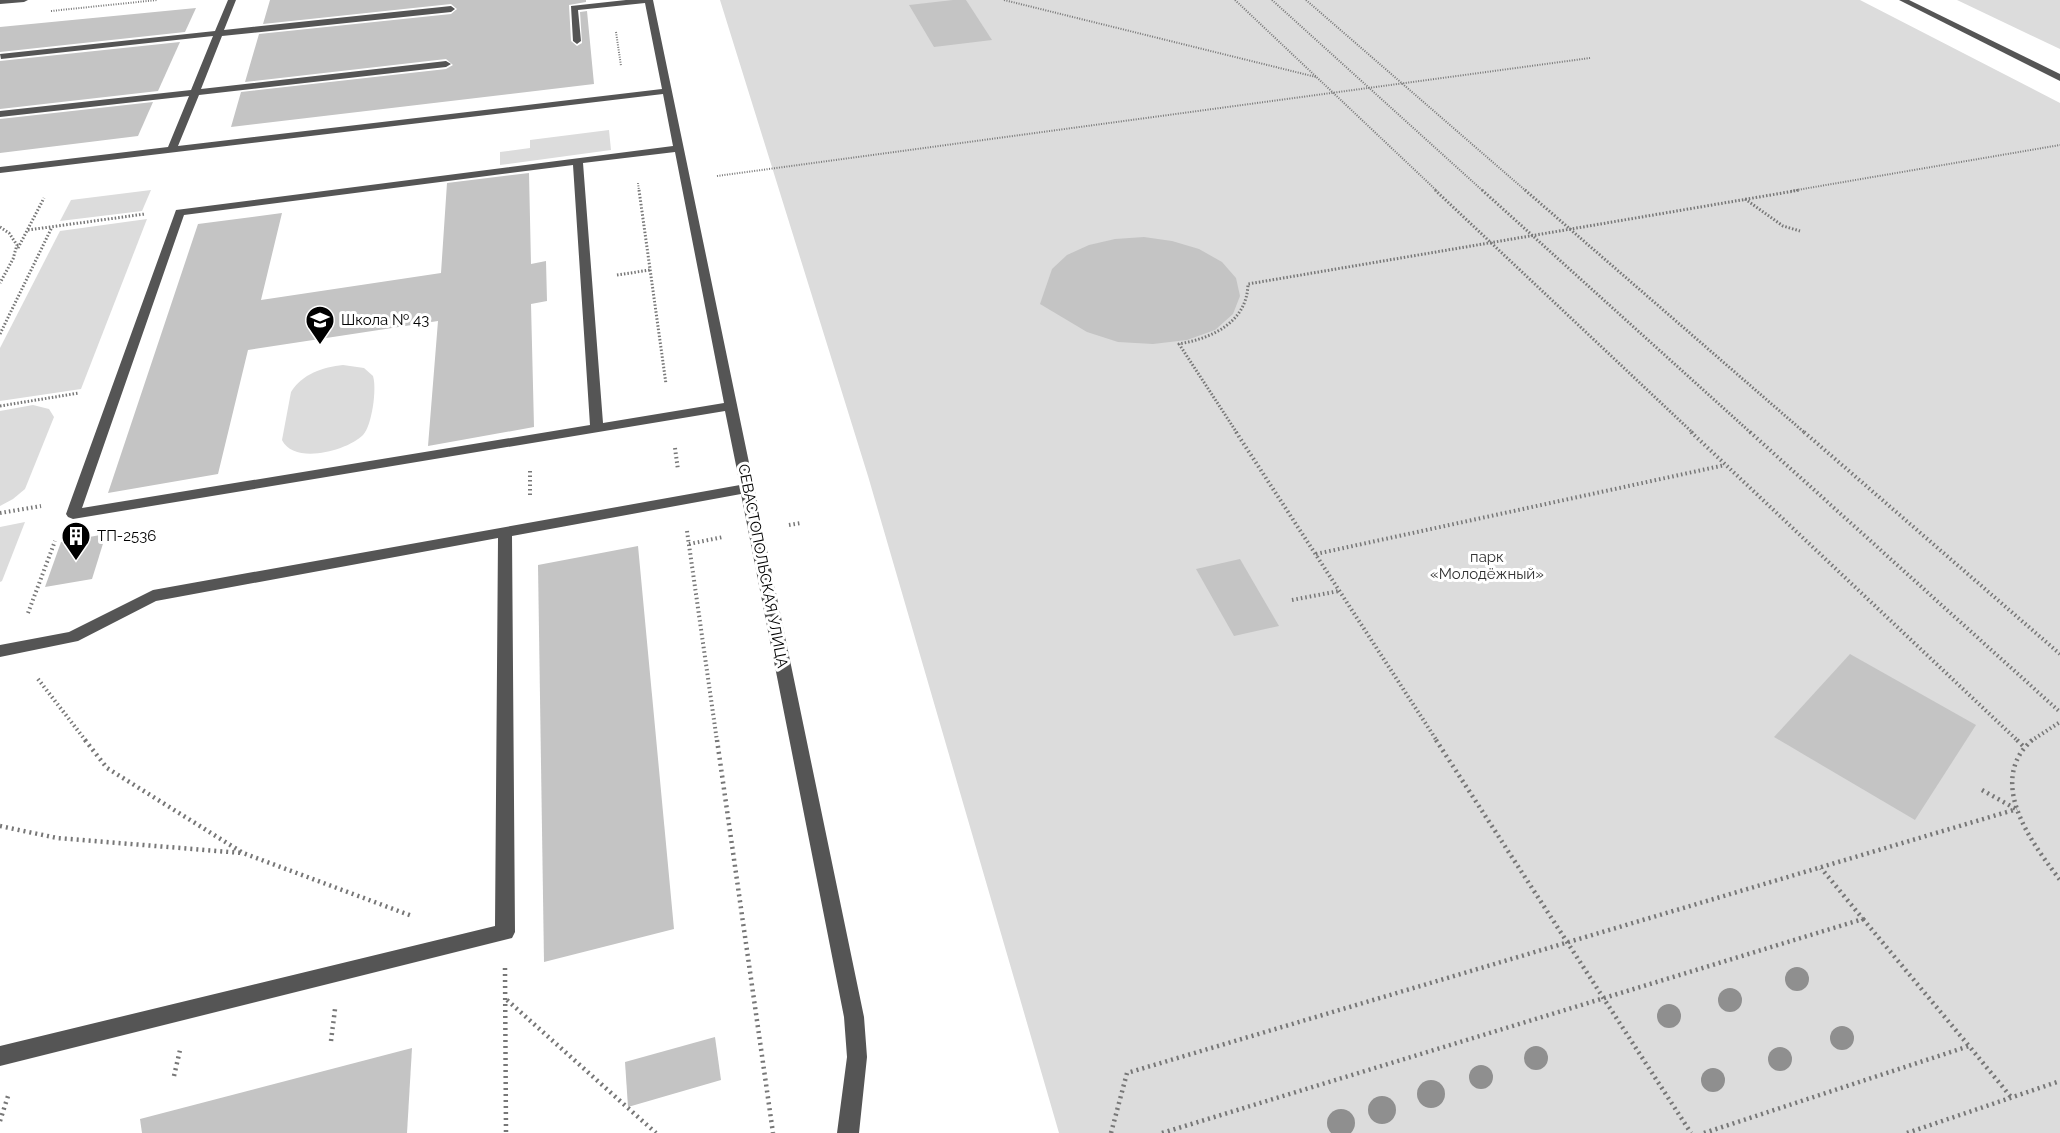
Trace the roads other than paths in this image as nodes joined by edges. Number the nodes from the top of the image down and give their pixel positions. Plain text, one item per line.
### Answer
1 (24, 0) edge
2 (232, 0) edge
3 (649, 0) edge
4 (1903, 0) edge
5 (0, 2) edge
6 (451, 9) dead end
7 (219, 33) junction
8 (577, 41) dead end
9 (1, 56) edge
10 (446, 64) dead end
11 (2060, 78) edge
12 (668, 91) junction
13 (195, 93) junction
14 (0, 114) edge
15 (679, 148) junction
16 (172, 149) junction
17 (578, 161) junction
18 (0, 170) edge
19 (731, 406) junction
20 (597, 427) junction
21 (748, 488) junction
22 (505, 531) junction
23 (7, 649) edge
24 (0, 1056) edge
25 (848, 1133) edge

1 - 5 street
2 - 7 street
3 - 8 street
3 - 12 street, СЕВАСТОПОЛЬСКАЯ УЛИЦА
4 - 11 street
6 - 7 street
7 - 9 street
7 - 13 street
10 - 13 street
12 - 15 street, СЕВАСТОПОЛЬСКАЯ УЛИЦА
12 - 16 street
13 - 14 street
13 - 16 street
15 - 17 street
15 - 19 street, СЕВАСТОПОЛЬСКАЯ УЛИЦА
16 - 18 street
17 - 20 street
17 - 20 street
19 - 20 street
19 - 21 street, СЕВАСТОПОЛЬСКАЯ УЛИЦА
21 - 22 street
21 - 25 street, СЕВАСТОПОЛЬСКАЯ УЛИЦА
22 - 23 street
22 - 24 street

